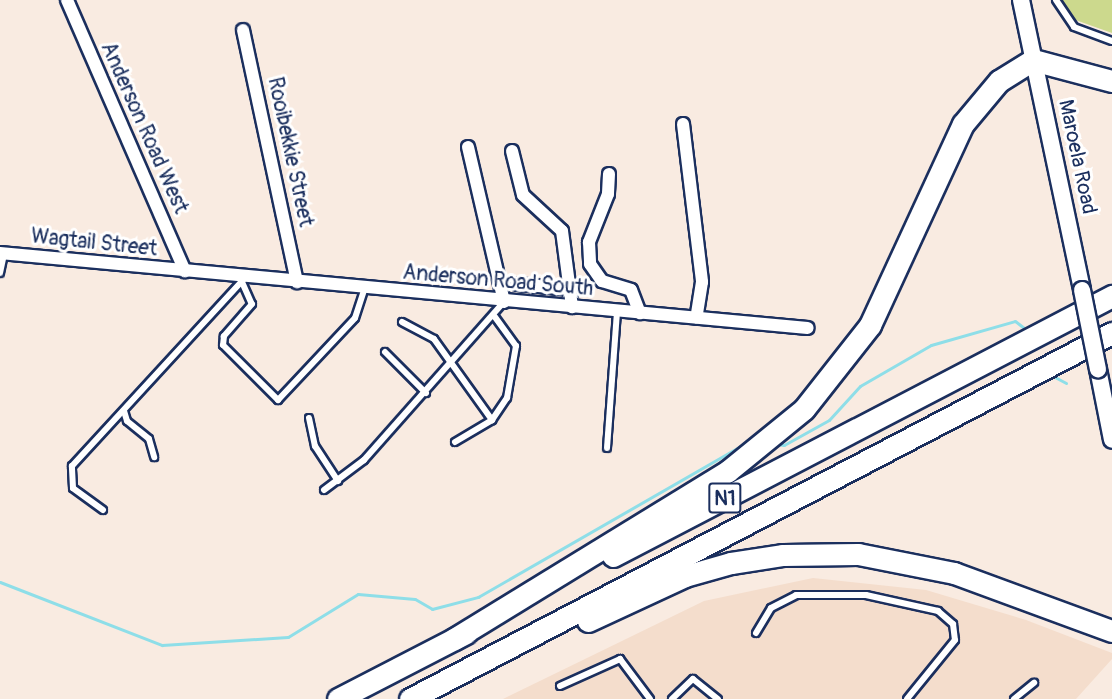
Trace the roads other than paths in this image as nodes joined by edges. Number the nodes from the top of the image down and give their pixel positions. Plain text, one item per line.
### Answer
1 (67, 0) edge
2 (1021, 0) edge
3 (1056, 0) edge
4 (243, 30) dead end
5 (1112, 41) edge
6 (1034, 60) junction
7 (1112, 81) edge
8 (683, 124) dead end
9 (468, 147) dead end
10 (512, 151) dead end
11 (609, 174) dead end
12 (2, 253) edge
13 (185, 271) junction
14 (0, 273) edge
15 (245, 279) junction
16 (297, 282) junction
17 (517, 284) dead end
18 (365, 288) junction
19 (570, 290) junction
20 (1112, 296) edge
21 (504, 302) junction
22 (572, 307) junction
23 (617, 311) junction
24 (640, 313) junction
25 (495, 317) junction
26 (696, 318) junction
27 (402, 322) dead end
28 (808, 328) dead end
29 (1112, 333) edge
30 (385, 352) dead end
31 (452, 364) junction
32 (426, 393) junction
33 (124, 411) junction
34 (309, 418) dead end
35 (492, 420) junction
36 (1112, 440) edge
37 (454, 442) dead end
38 (607, 448) dead end
39 (154, 457) dead end
40 (338, 481) junction
41 (324, 490) dead end
42 (103, 510) dead end
43 (1112, 631) edge
44 (756, 633) dead end
45 (454, 639) junction
46 (1034, 683) dead end
47 (560, 686) dead end
48 (338, 699) edge
49 (410, 699) edge
50 (419, 699) edge
51 (650, 699) edge
52 (672, 699) edge
53 (717, 699) edge
54 (907, 699) edge
55 (1014, 699) edge

1 - 13 street, Anderson Road West
2 - 6 street, Maroela Road
3 - 5 lane
4 - 16 street, Rooibekkie Street
6 - 7 highway
6 - 36 street, Maroela Road, bridge
6 - 45 highway
8 - 26 street
9 - 21 street
10 - 19 street
11 - 24 street
12 - 13 street, Wagtail Street
12 - 14 lane
13 - 15 street, Anderson Road South
15 - 16 street, Anderson Road South
15 - 18 lane
15 - 33 lane
16 - 18 street, Anderson Road South
17 - 19 street
18 - 21 street, Anderson Road South
19 - 22 street
20 - 45 highway, N1
21 - 22 street, Anderson Road South
21 - 25 lane
22 - 23 street, Anderson Road South
23 - 24 street, Anderson Road South
23 - 38 lane
24 - 26 street, Anderson Road South
25 - 31 lane
25 - 35 lane
26 - 28 street, Anderson Road South
27 - 31 lane
29 - 49 highway, N1
30 - 32 lane
31 - 32 lane
31 - 35 lane
32 - 40 lane
33 - 39 lane
33 - 42 lane
34 - 40 lane
35 - 37 lane
40 - 41 lane
43 - 50 highway
44 - 54 lane
45 - 48 highway, N1
46 - 55 lane
47 - 51 lane
52 - 53 lane

